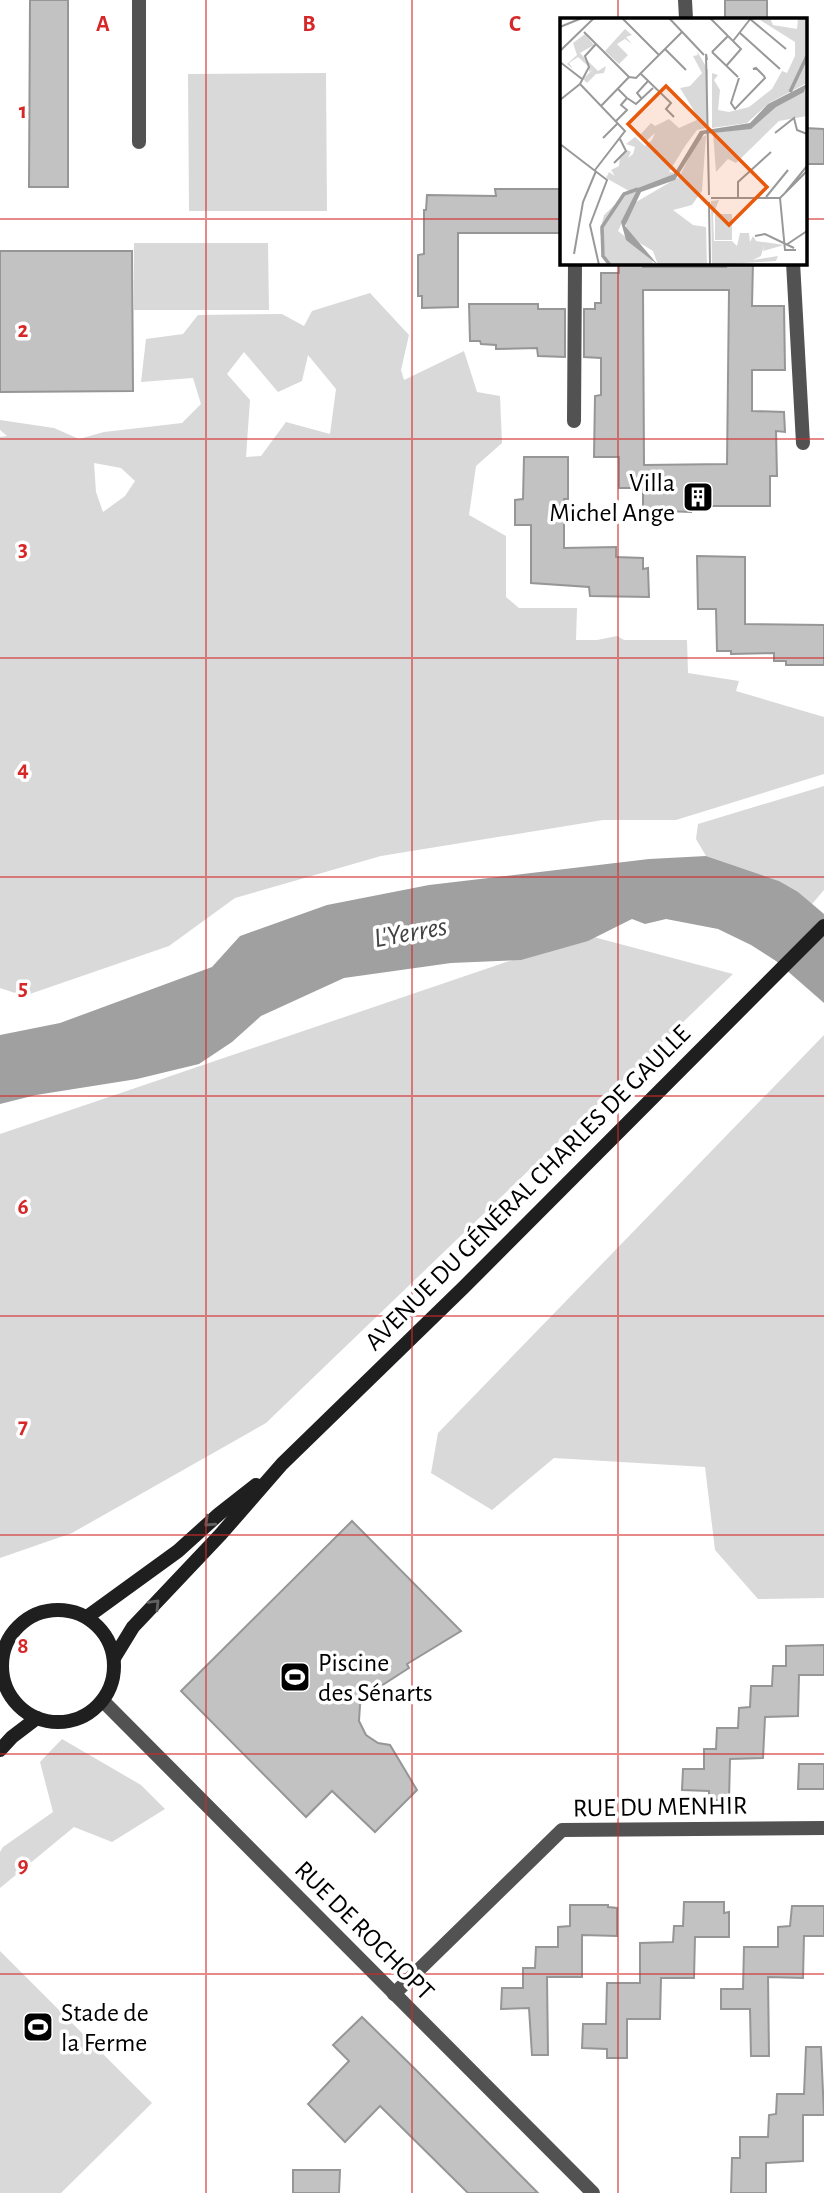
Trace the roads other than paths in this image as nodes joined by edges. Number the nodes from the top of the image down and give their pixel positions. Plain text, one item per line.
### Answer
1 (139, 0) edge
2 (685, 0) edge
3 (685, 18) edge
4 (139, 142) dead end
5 (575, 264) edge
6 (793, 264) edge
7 (574, 421) dead end
8 (803, 443) dead end
9 (824, 926) edge
10 (282, 1464) junction
11 (87, 1617) junction
12 (114, 1658) junction
13 (2, 1687) edge
14 (103, 1701) junction
15 (37, 1718) junction
16 (0, 1750) edge
17 (824, 1828) edge
18 (394, 1994) junction
19 (593, 2193) edge

1 - 4 street
2 - 3 street
5 - 7 street
6 - 8 street
9 - 10 main road, AVENUE DU GÉNÉRAL CHARLES DE GAULLE
10 -> 11 main road, AVENUE DU GÉNÉRAL CHARLES DE GAULLE
12 -> 10 main road, AVENUE DU GÉNÉRAL CHARLES DE GAULLE
11 - 12 main road
11 - 13 main road
12 - 14 main road
13 - 15 main road
14 - 15 main road
14 - 18 street, RUE DE ROCHOPT
15 - 16 main road
17 - 18 street, RUE DU MENHIR
18 - 19 street, RUE DE ROCHOPT

